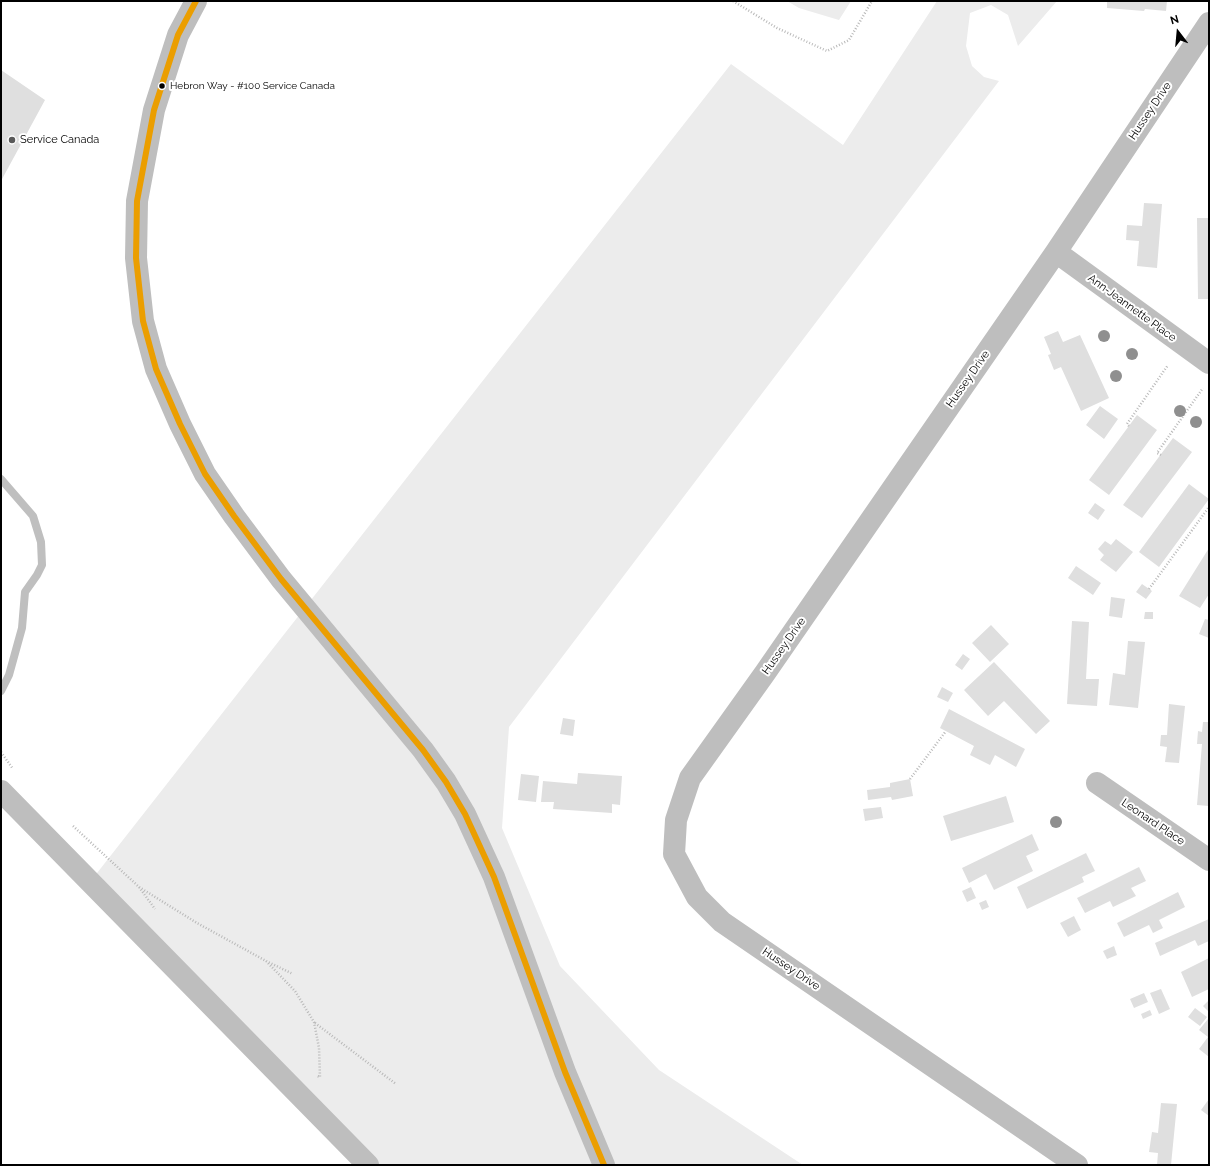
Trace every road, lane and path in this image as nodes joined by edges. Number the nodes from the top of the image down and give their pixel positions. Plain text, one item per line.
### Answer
1 (196, 1) edge
2 (733, 1) edge
3 (872, 1) edge
4 (1209, 22) edge
5 (1202, 49) edge
6 (1056, 252) junction
7 (1183, 345) junction
8 (1209, 363) edge
9 (1205, 385) dead end
10 (1129, 426) dead end
11 (1161, 455) dead end
12 (1209, 507) edge
13 (1149, 589) dead end
14 (946, 731) dead end
15 (1, 752) edge
16 (13, 769) dead end
17 (910, 780) dead end
18 (1097, 783) dead end
19 (1, 790) edge
20 (68, 821) dead end
21 (1209, 860) edge
22 (266, 961) junction
23 (293, 974) dead end
24 (314, 1022) junction
25 (320, 1077) dead end
26 (396, 1084) dead end
27 (368, 1165) edge
28 (604, 1165) edge
29 (1077, 1165) edge

1 - 28 street
2 - 3 path
4 - 5 street, Hussey Drive
5 - 6 street, Hussey Drive
6 - 7 street, Ann-Jeannette Place
6 - 29 street, Hussey Drive
7 - 8 street, Ann-Jeannette Place
7 - 10 path
9 - 11 path
12 - 13 path
14 - 17 path
15 - 16 path
18 - 21 street, Leonard Place
19 - 27 street
20 - 22 path
22 - 23 path
22 - 24 path
24 - 25 path
24 - 26 path

